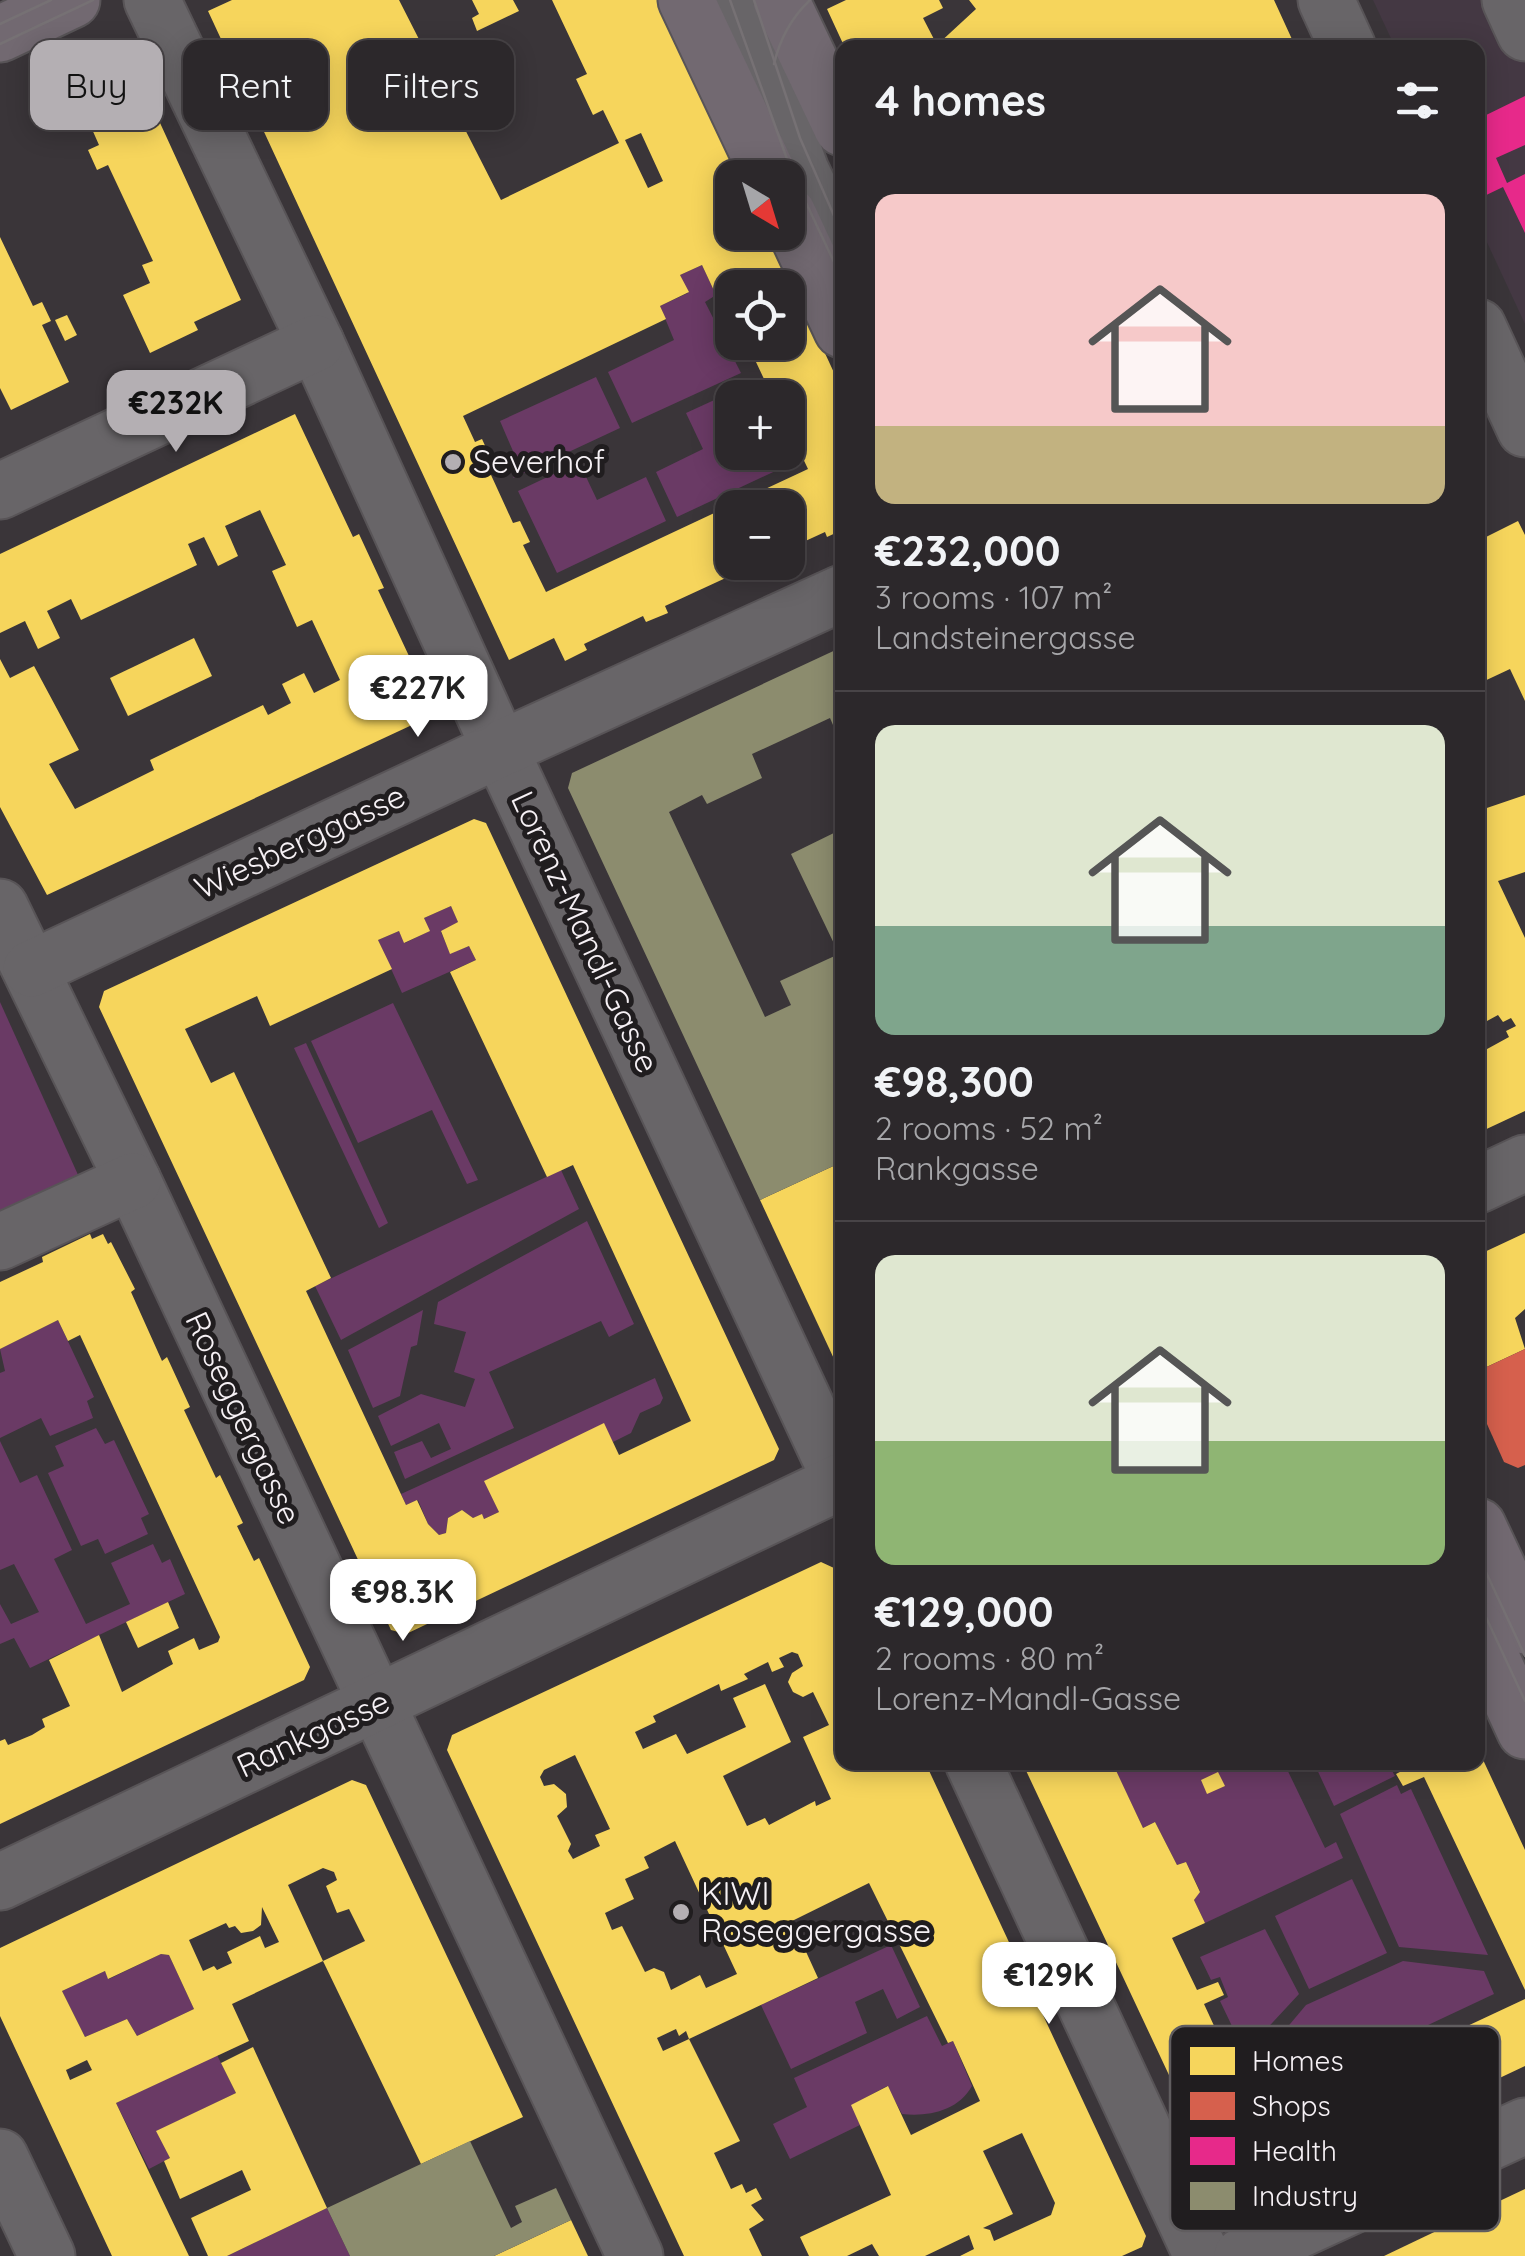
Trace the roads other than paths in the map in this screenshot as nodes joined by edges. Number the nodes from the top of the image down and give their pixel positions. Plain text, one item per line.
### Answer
1 (72, 0) edge
2 (152, 0) edge
3 (686, 0) edge
4 (740, 0) edge
5 (1326, 0) edge
6 (1510, 0) edge
7 (794, 7) edge
8 (1525, 33) edge
9 (0, 34) edge
10 (1344, 40) edge
11 (771, 82) junction
12 (835, 110) edge
13 (762, 160) edge
14 (835, 241) edge
15 (805, 250) edge
16 (835, 315) edge
17 (1485, 341) edge
18 (316, 343) junction
19 (1525, 429) edge
20 (0, 491) edge
21 (835, 596) edge
22 (500, 748) junction
23 (0, 907) edge
24 (31, 969) junction
25 (1525, 1162) edge
26 (133, 1181) junction
27 (1485, 1182) edge
28 (0, 1242) edge
29 (835, 1467) edge
30 (835, 1485) edge
31 (1485, 1541) edge
32 (1525, 1626) edge
33 (1485, 1644) edge
34 (376, 1704) junction
35 (1525, 1731) edge
36 (977, 1770) edge
37 (0, 1882) edge
38 (1525, 2126) edge
39 (1500, 2137) edge
40 (0, 2157) edge
41 (1170, 2187) edge
42 (1190, 2231) edge
43 (1296, 2231) edge
44 (47, 2256) edge
45 (635, 2256) edge
46 (1202, 2256) edge
47 (1242, 2256) edge

1 - 9 main road
2 - 18 street, Lorenz-Mandl-Gasse
3 - 13 main road
4 - 11 street
5 - 10 street
6 - 8 street
7 - 11 street
7 - 12 main road
11 - 14 street
15 - 16 main road
17 - 19 street
18 - 20 street
18 - 22 street, Lorenz-Mandl-Gasse
21 - 22 street, Wiesberggasse
22 - 24 street, Wiesberggasse
22 - 29 street, Lorenz-Mandl-Gasse
23 - 24 street, Roseggergasse
24 - 26 street, Roseggergasse
25 - 27 street
26 - 28 street
26 - 34 street, Roseggergasse
30 - 34 street, Rankgasse
31 - 32 main road
33 - 35 main road
34 - 37 street, Rankgasse
34 - 45 street, Roseggergasse
36 - 41 street
38 - 39 street
40 - 44 street
42 - 46 street
43 - 47 street

